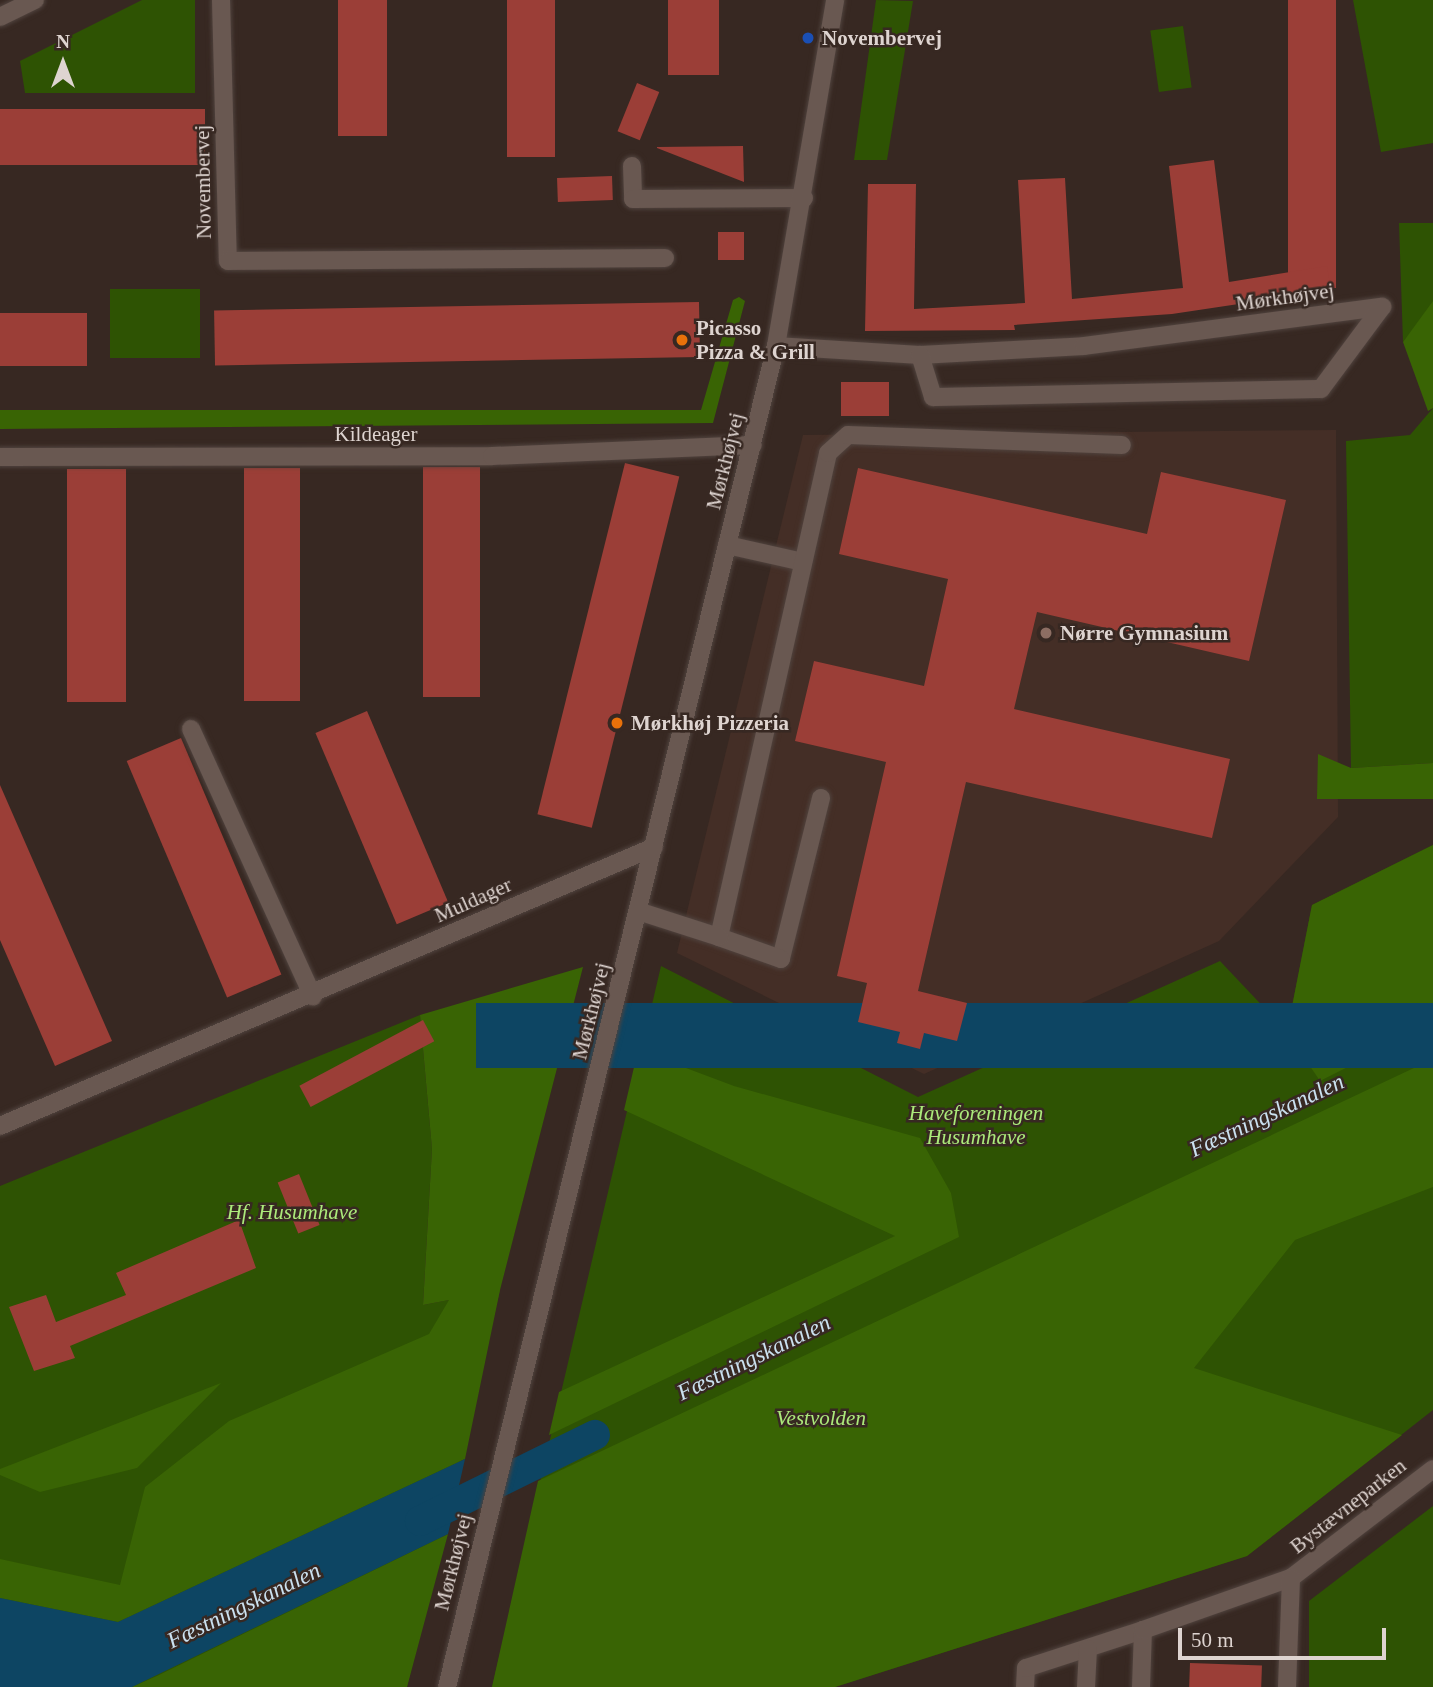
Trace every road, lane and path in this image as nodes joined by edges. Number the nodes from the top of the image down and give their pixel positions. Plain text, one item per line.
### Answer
1 (35, 0) edge
2 (221, 0) edge
3 (835, 0) edge
4 (0, 17) edge
5 (632, 166) dead end
6 (804, 198) junction
7 (665, 258) dead end
8 (776, 346) junction
9 (920, 355) junction
10 (753, 445) junction
11 (1122, 445) dead end
12 (0, 457) edge
13 (727, 545) junction
14 (803, 562) junction
15 (191, 729) dead end
16 (821, 798) dead end
17 (654, 847) junction
18 (638, 911) junction
19 (719, 937) junction
20 (313, 997) junction
21 (0, 1126) edge
22 (1433, 1469) edge
23 (1292, 1578) junction
24 (1143, 1630) junction
25 (1088, 1649) junction
26 (447, 1687) edge
27 (1025, 1687) edge
28 (1086, 1687) edge
29 (1141, 1687) edge
30 (1287, 1687) edge

1 - 4 street
2 - 7 street, Novembervej
3 - 6 street, Mørkhøjvej
5 - 6 street
6 - 8 street, Mørkhøjvej
8 - 9 street, Mørkhøjvej
8 - 10 street, Mørkhøjvej
9 - 9 street, Mørkhøjvej
10 - 12 street, Kildeager
10 - 13 street, Mørkhøjvej
11 - 14 street
13 - 14 street
13 - 17 street, Mørkhøjvej
14 - 19 street
15 - 20 street
16 - 19 street
17 - 18 street, Mørkhøjvej
17 - 20 street, Muldager
18 - 19 street
18 - 26 street, Mørkhøjvej
20 - 21 street, Muldager
22 - 23 street, Bystævneparken
23 - 24 street, Bystævneparken
23 - 30 street, Bystævneparken
24 - 25 street, Bystævneparken
24 - 29 street
25 - 27 street, Bystævneparken
25 - 28 street

